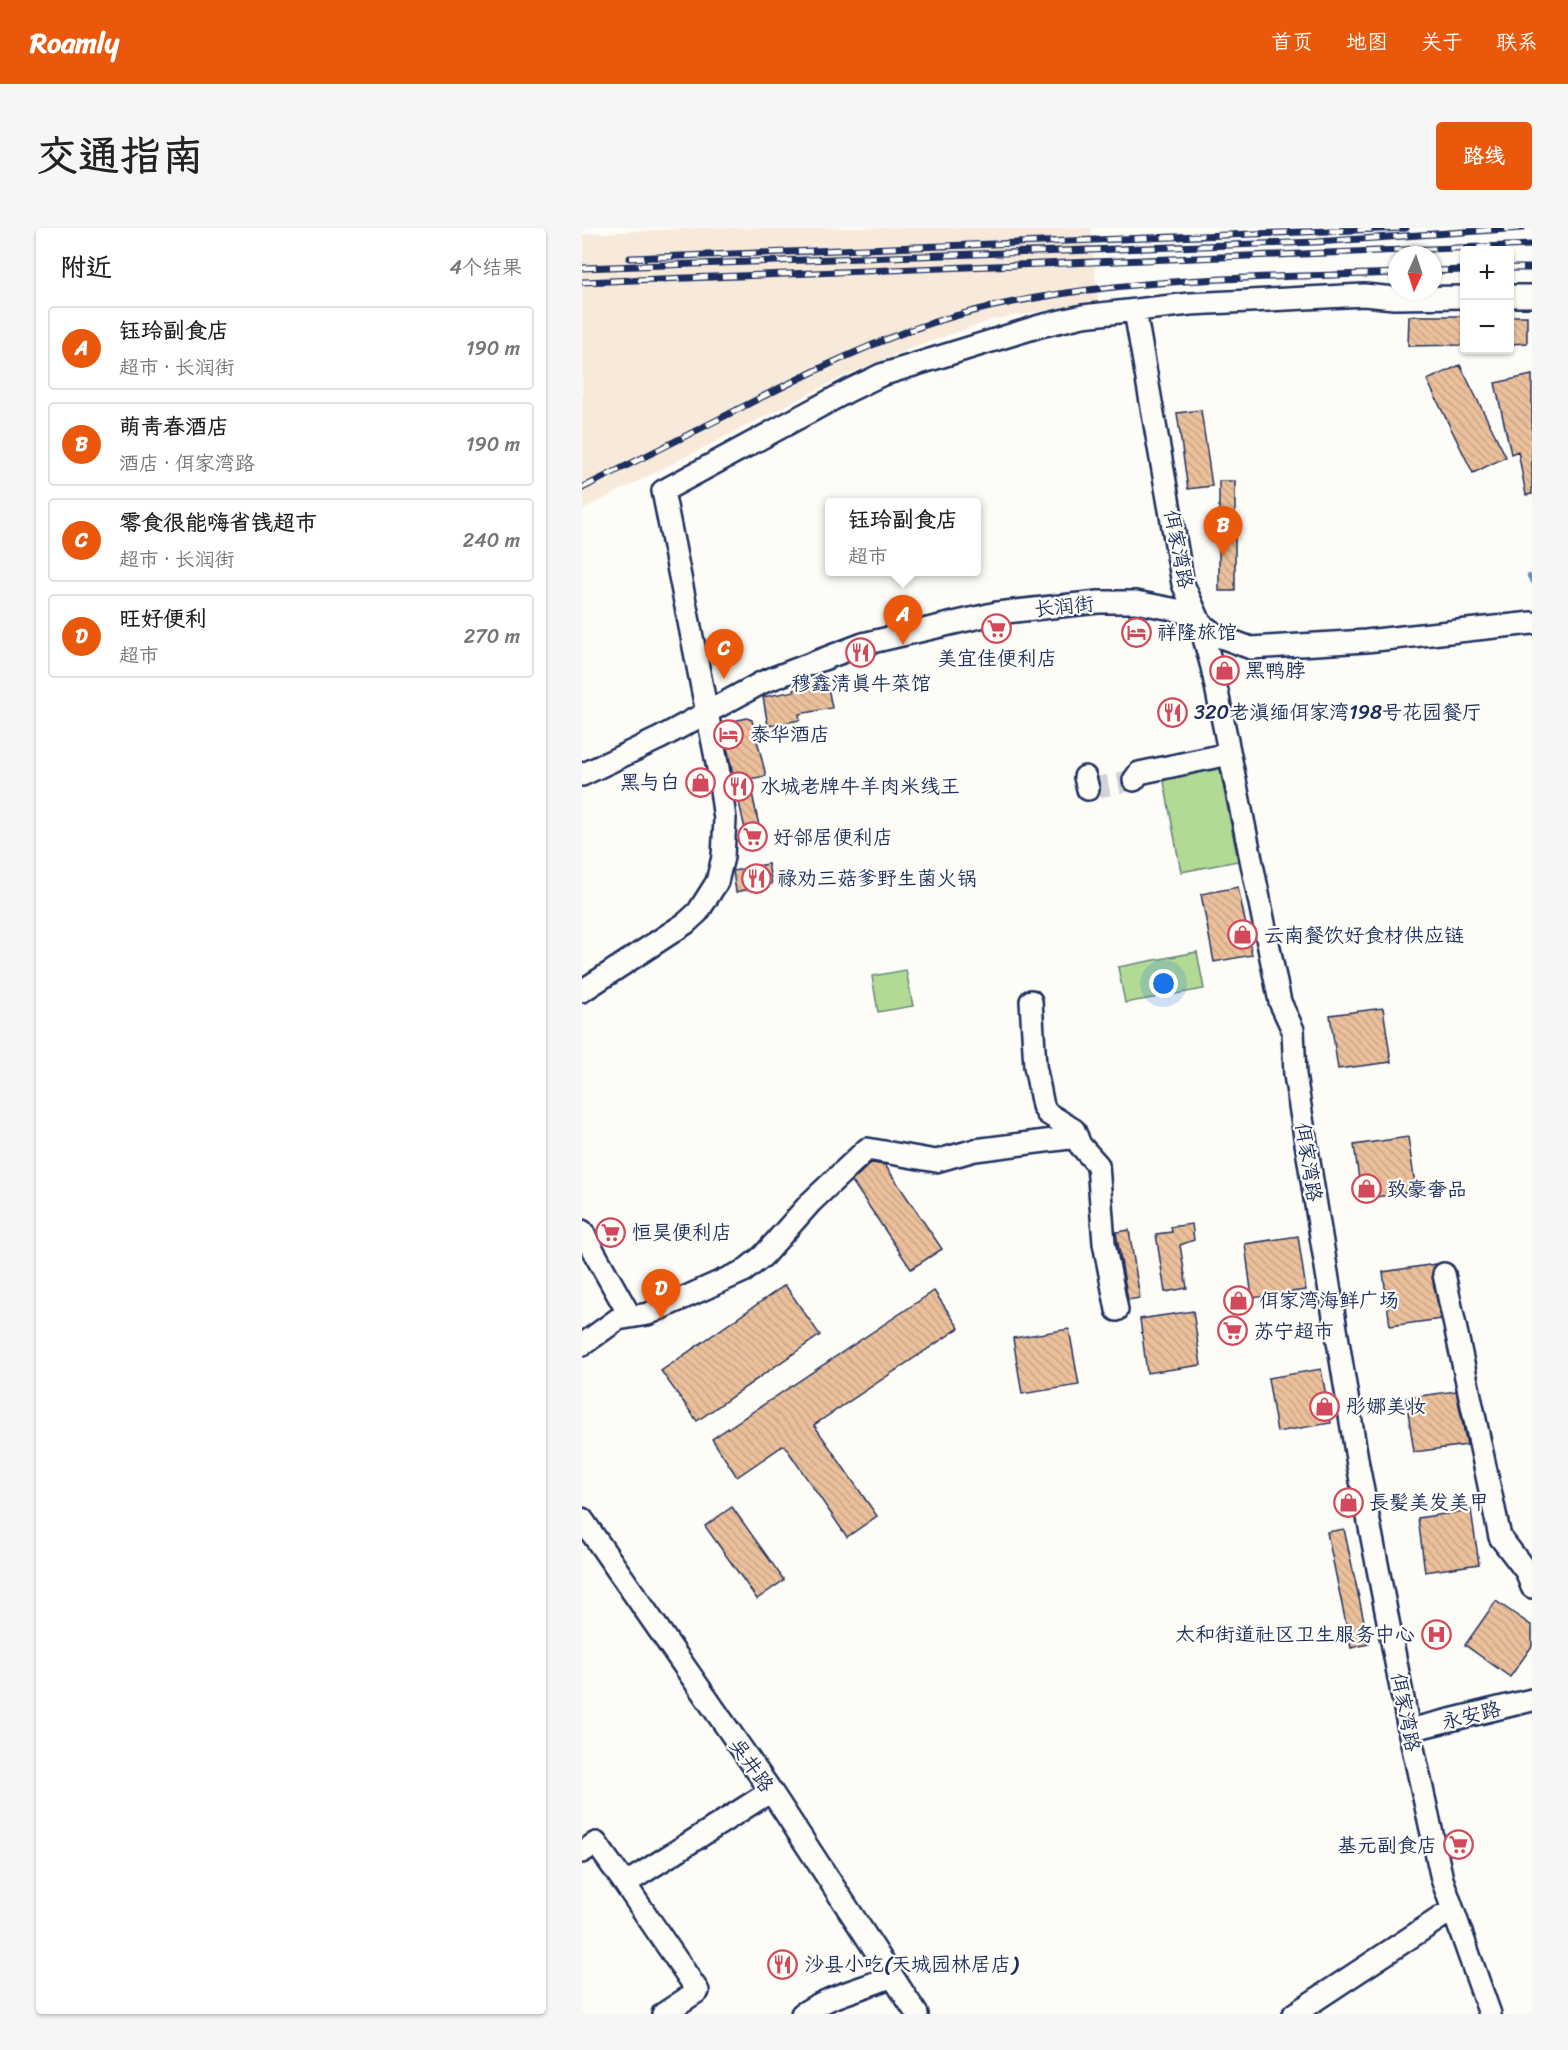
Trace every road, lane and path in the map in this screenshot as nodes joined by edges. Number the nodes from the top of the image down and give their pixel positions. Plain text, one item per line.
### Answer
1 (1514, 296) edge
2 (1532, 296) edge
3 (1460, 297) edge
4 (1135, 310) junction
5 (1199, 620) junction
6 (1532, 623) edge
7 (705, 711) junction
8 (1229, 754) junction
9 (1135, 774) tunnel mouth
10 (582, 776) edge
11 (582, 991) edge
12 (1031, 1001) dead end
13 (1077, 1137) junction
14 (582, 1231) edge
15 (1444, 1274) dead end
16 (1117, 1310) dead end
17 (630, 1316) junction
18 (582, 1345) edge
19 (582, 1519) edge
20 (1532, 1587) edge
21 (1532, 1700) edge
22 (1409, 1730) junction
23 (771, 1791) junction
24 (582, 1852) edge
25 (625, 1884) junction
26 (1452, 1910) junction
27 (892, 1976) junction
28 (663, 2014) edge
29 (802, 2014) edge
30 (917, 2014) edge
31 (1294, 2014) edge
32 (1490, 2014) edge

1 - 2 street
3 - 4 street
4 - 5 street, 佴家湾路
4 - 7 street
5 - 6 street, 长润街
5 - 7 street, 长润街
5 - 8 street, 佴家湾路
7 - 10 street, 长润街
7 - 11 street
8 - 9 street
8 - 22 street, 佴家湾路
12 - 13 street
13 - 16 street
13 - 17 street
14 - 17 street
15 - 20 street
17 - 18 street
19 - 23 street, 吴井路
21 - 22 street, 永安路
22 - 26 street, 佴家湾路
23 - 25 street
23 - 27 street, 吴井路
24 - 25 street
25 - 28 street
26 - 31 street
26 - 32 street, 佴家湾路
27 - 29 street
27 - 30 street, 吴井路

